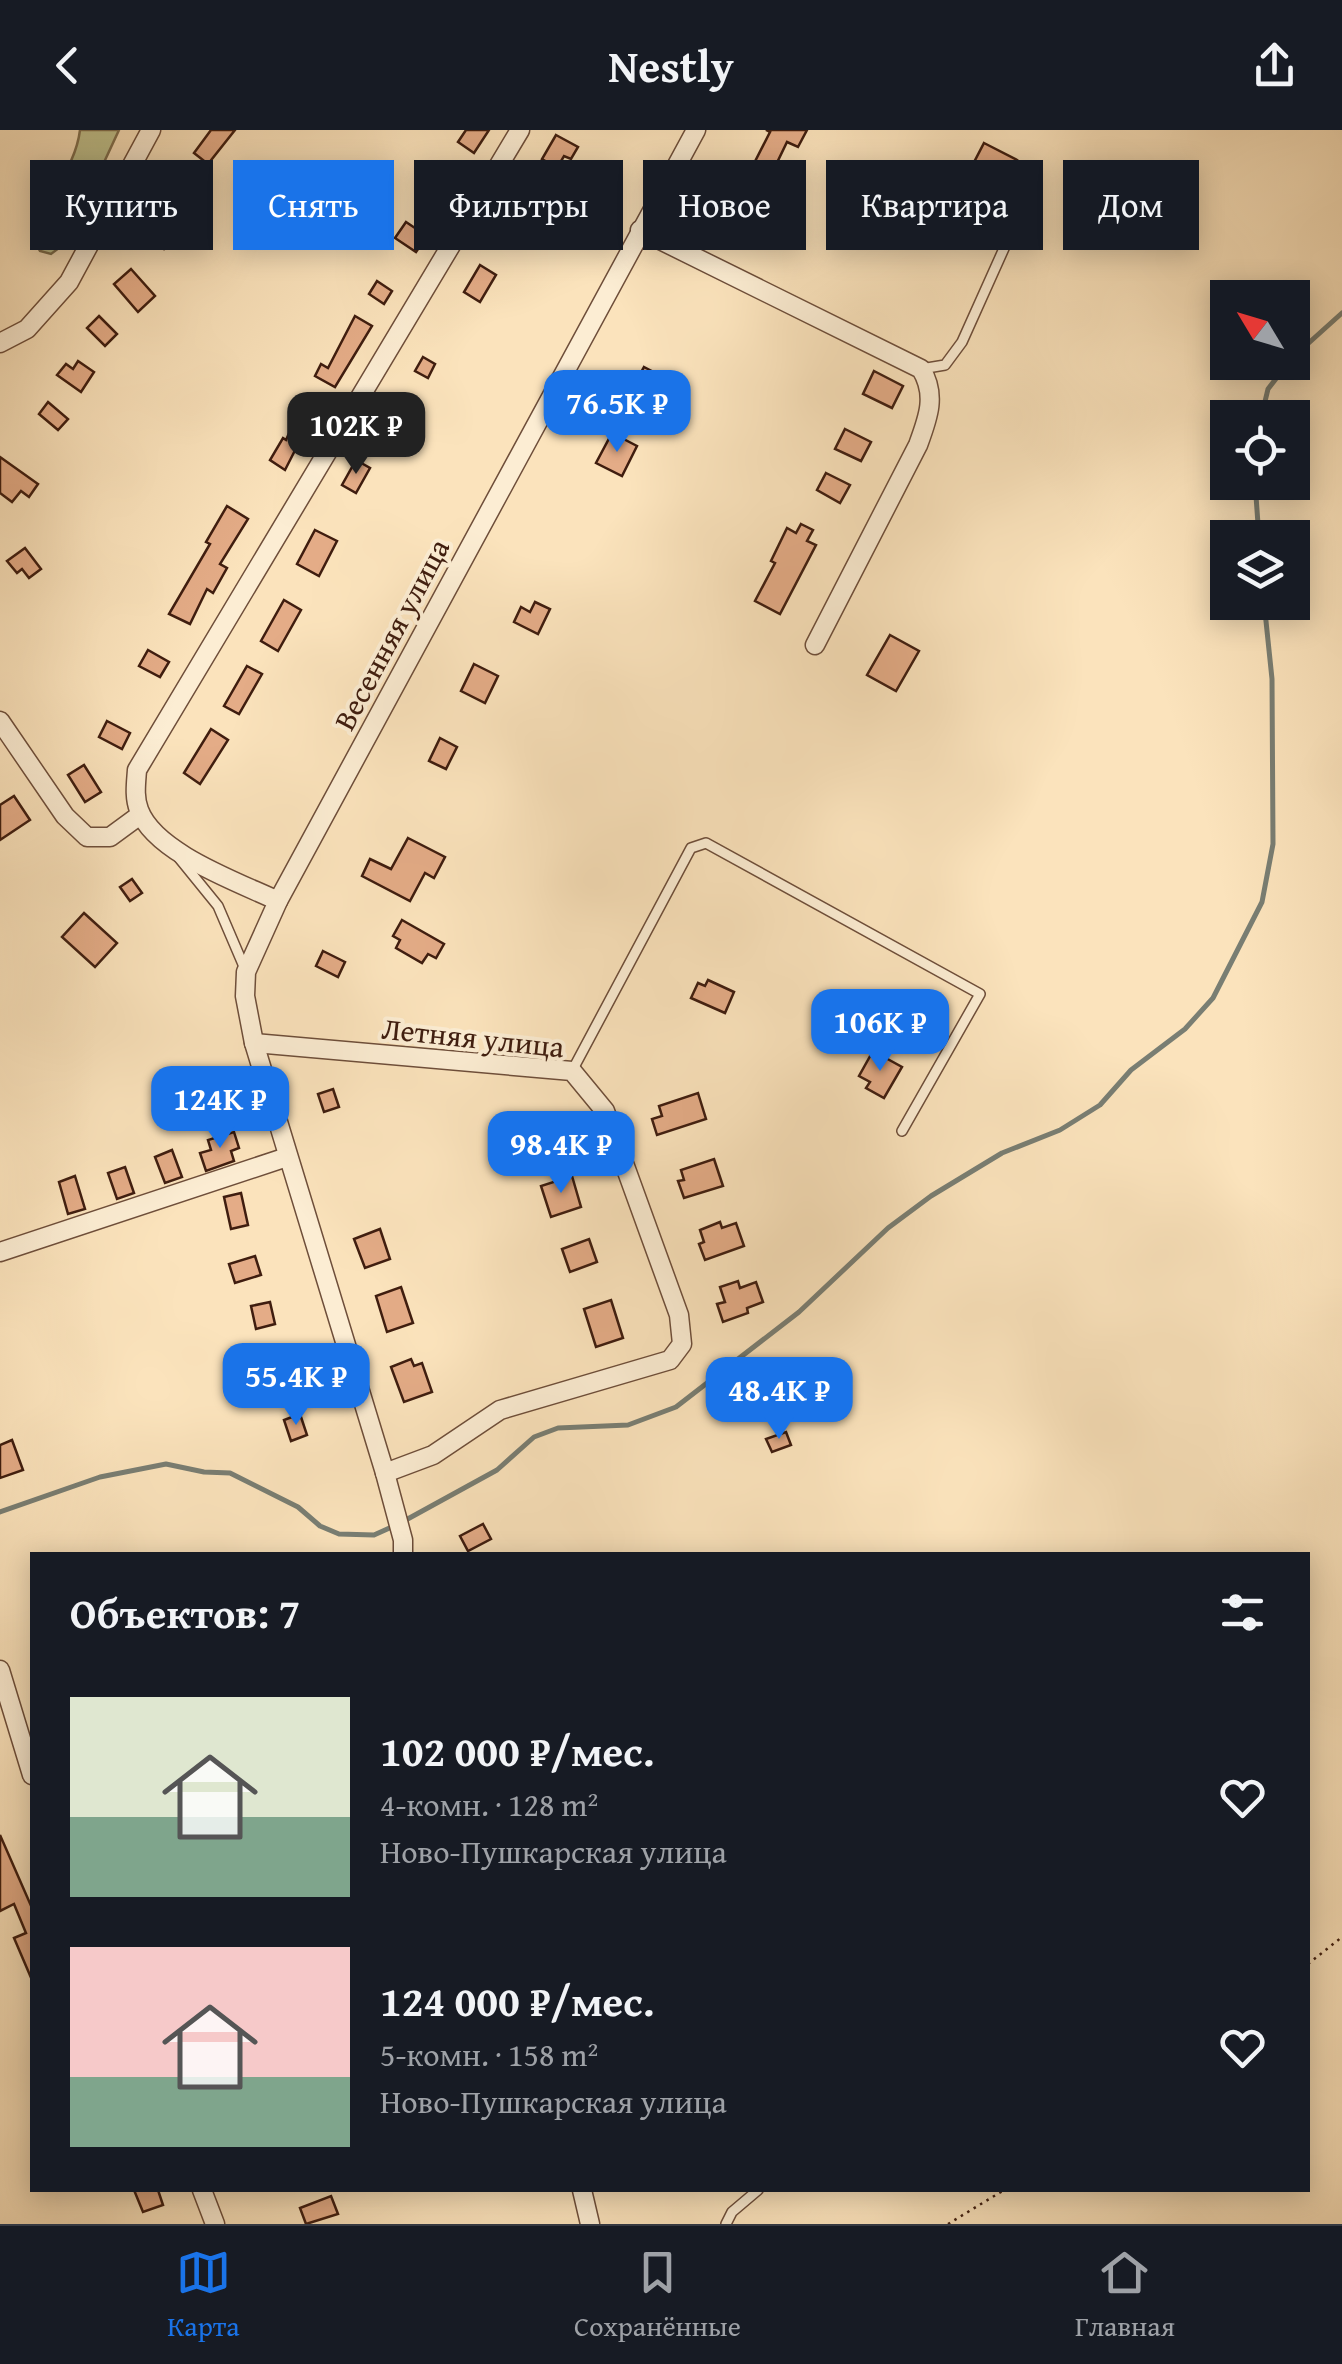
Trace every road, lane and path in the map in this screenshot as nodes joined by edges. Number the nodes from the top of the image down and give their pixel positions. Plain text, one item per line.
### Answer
1 (151, 130) edge
2 (520, 130) edge
3 (696, 130) edge
4 (640, 230) junction
5 (1003, 250) edge
6 (0, 343) edge
7 (920, 369) junction
8 (814, 645) dead end
9 (0, 720) edge
10 (140, 816) junction
11 (172, 848) junction
12 (278, 901) junction
13 (246, 972) junction
14 (254, 1043) junction
15 (572, 1071) junction
16 (902, 1132) dead end
17 (287, 1156) junction
18 (0, 1252) edge
19 (386, 1473) junction
20 (403, 1552) edge
21 (0, 1670) edge
22 (30, 1768) edge
23 (1342, 1937) edge
24 (1310, 1962) edge
25 (203, 2192) edge
26 (582, 2192) edge
27 (756, 2192) edge
28 (1001, 2192) edge
29 (215, 2224) edge
30 (590, 2224) edge
31 (726, 2224) edge
32 (948, 2224) edge

1 - 6 street
2 - 10 street
3 - 4 street, Весенняя улица
4 - 7 street
4 - 12 street, Весенняя улица
5 - 7 lane
7 - 8 street
9 - 10 street
10 - 11 street
11 - 12 street
11 - 13 lane
12 - 13 street, Весенняя улица
13 - 14 street
14 - 15 street, Летняя улица
14 - 17 street
15 - 16 lane
15 - 19 street, Летняя улица
17 - 18 street
17 - 19 street
19 - 20 street
21 - 22 street
23 - 24 path
25 - 29 street
26 - 30 street
27 - 31 lane
28 - 32 path

